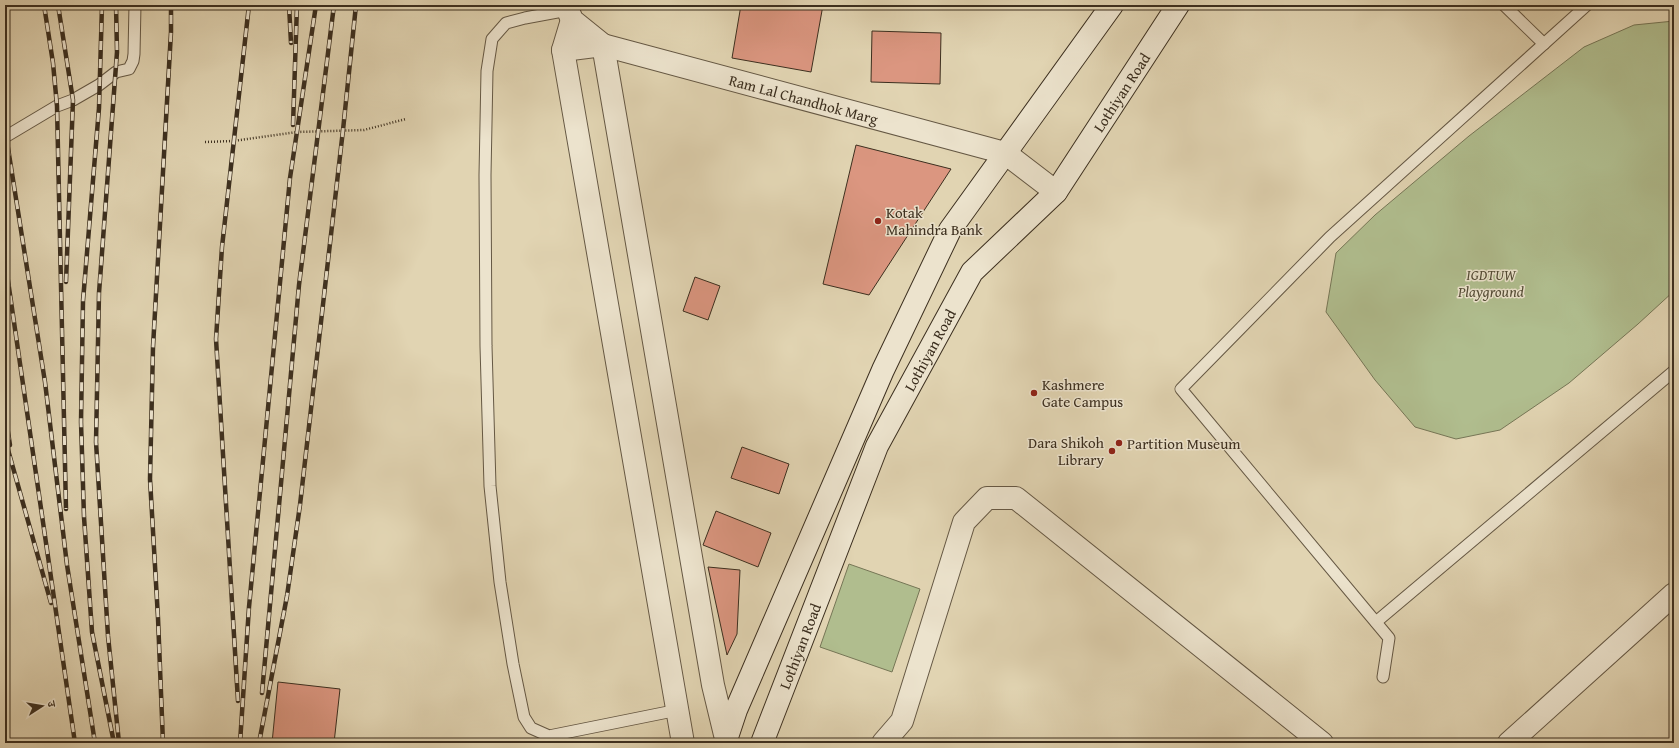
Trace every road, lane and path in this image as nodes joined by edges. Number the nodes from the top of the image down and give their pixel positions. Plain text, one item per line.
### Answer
1 (135, 5) edge
2 (1112, 5) edge
3 (1178, 5) edge
4 (1504, 5) edge
5 (1587, 5) edge
6 (569, 12) edge
7 (1544, 44) junction
8 (603, 45) junction
9 (563, 50) junction
10 (406, 119) dead end
11 (5, 137) edge
12 (205, 142) dead end
13 (1005, 153) junction
14 (1056, 192) junction
15 (1674, 371) edge
16 (1674, 594) edge
17 (1376, 622) junction
18 (1383, 677) dead end
19 (678, 710) junction
20 (726, 742) edge
21 (683, 743) edge
22 (762, 743) edge
23 (883, 743) edge
24 (1322, 743) edge
25 (1508, 743) edge

1 - 11 lane
2 - 13 street, Lothiyan Road
3 - 14 street, Lothiyan Road
4 - 7 lane
5 - 7 lane
6 - 8 street
6 - 9 street
6 - 19 lane
7 - 17 lane
8 - 9 street
8 - 13 street, Ram Lal Chandhok Marg
8 - 20 street
9 - 19 street
10 - 12 path
13 - 14 street
13 - 20 street, Lothiyan Road
14 - 22 street, Lothiyan Road
15 - 17 lane
16 - 25 street
17 - 18 lane
19 - 21 street
23 - 24 street

